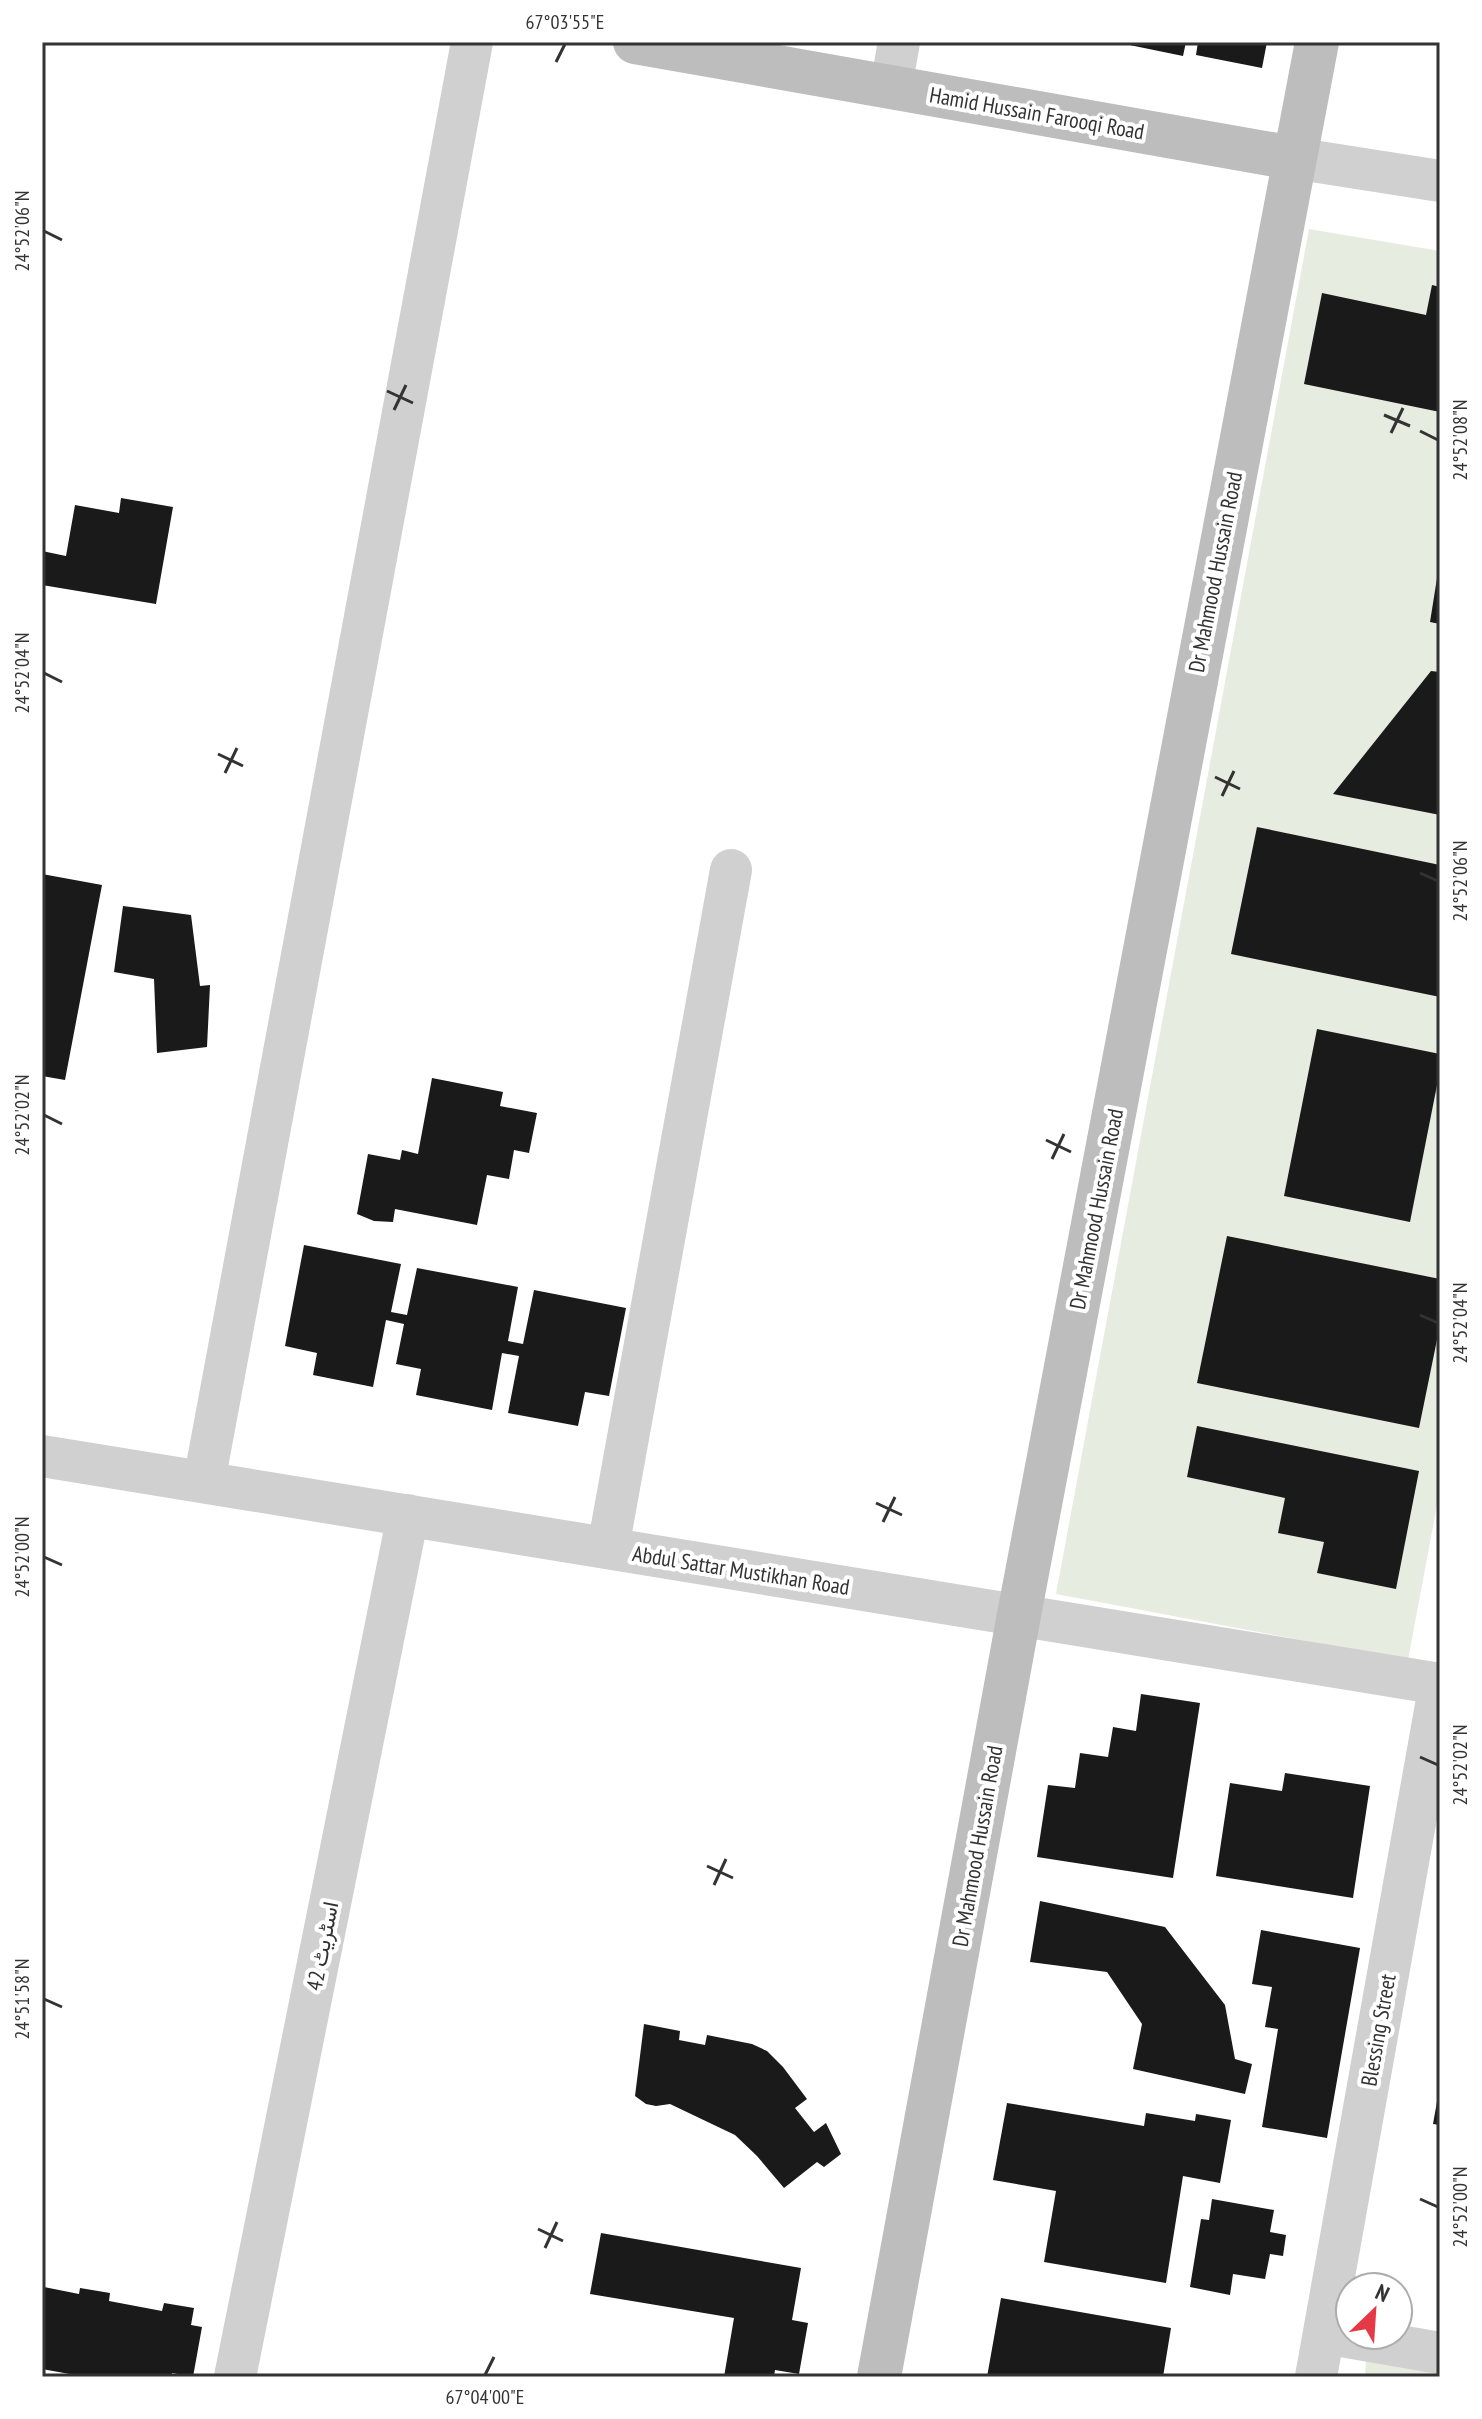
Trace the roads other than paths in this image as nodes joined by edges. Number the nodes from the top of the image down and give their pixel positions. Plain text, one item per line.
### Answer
1 (472, 42) edge
2 (635, 42) edge
3 (899, 42) edge
4 (1317, 42) edge
5 (891, 87) junction
6 (1293, 158) junction
7 (1440, 181) edge
8 (731, 870) dead end
9 (42, 1456) edge
10 (204, 1482) junction
11 (408, 1515) junction
12 (608, 1548) junction
13 (1019, 1615) junction
14 (1440, 1684) edge
15 (1324, 2333) junction
16 (1440, 2353) edge
17 (235, 2377) edge
18 (879, 2377) edge
19 (1316, 2377) edge

1 - 10 street
2 - 5 main road, Hamid Hussain Farooqi Road
3 - 5 street
4 - 6 main road, Dr Mahmood Hussain Road
5 - 6 main road, Hamid Hussain Farooqi Road
6 - 7 street, Hamid Hussain Farooqi Road
6 - 13 main road, Dr Mahmood Hussain Road
8 - 12 street
9 - 10 street, Abdul Sattar Mustikhan Road
10 - 11 street, Abdul Sattar Mustikhan Road
11 - 12 street, Abdul Sattar Mustikhan Road
11 - 17 street, اسٹریٹ 42
12 - 13 street, Abdul Sattar Mustikhan Road
13 - 14 street, Abdul Sattar Mustikhan Road
13 - 18 main road, Dr Mahmood Hussain Road
14 - 15 street, Blessing Street
15 - 16 street
15 - 19 street, Blessing Street

